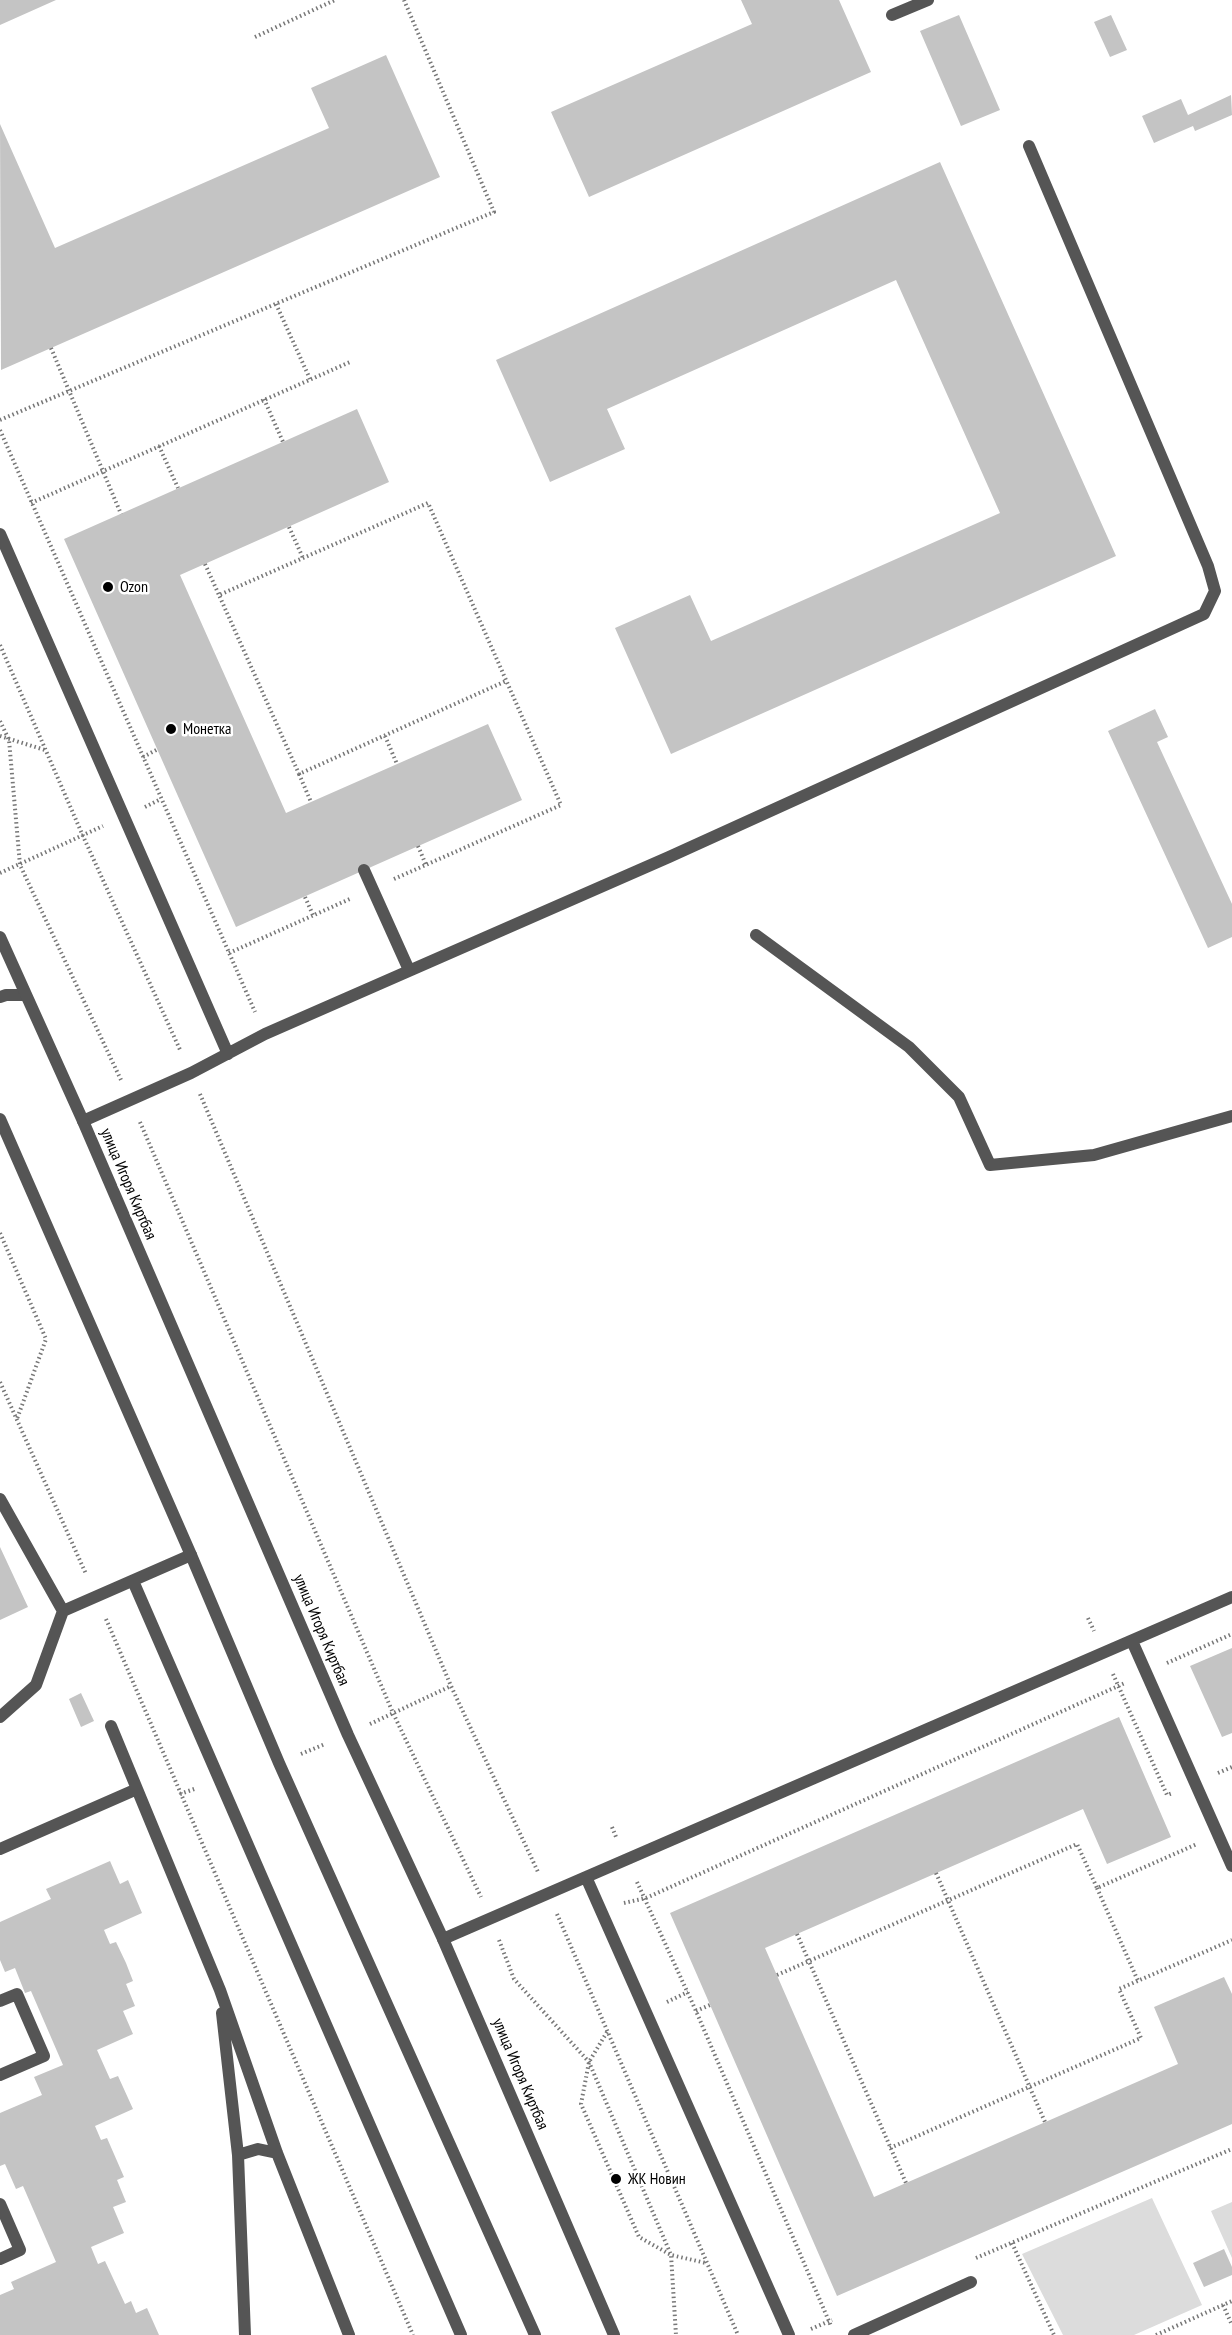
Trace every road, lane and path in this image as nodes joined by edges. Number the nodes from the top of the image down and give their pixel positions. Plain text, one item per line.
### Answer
1 (335, 0) edge
2 (404, 0) edge
3 (928, 0) edge
4 (892, 15) dead end
5 (255, 37) dead end
6 (1029, 146) dead end
7 (276, 304) junction
8 (51, 348) dead end
9 (350, 362) dead end
10 (310, 379) junction
11 (69, 391) junction
12 (264, 399) junction
13 (0, 420) edge
14 (0, 430) edge
15 (283, 442) dead end
16 (159, 446) junction
17 (103, 471) junction
18 (178, 488) dead end
19 (31, 503) junction
20 (121, 514) dead end
21 (289, 527) dead end
22 (0, 534) edge
23 (303, 558) junction
24 (205, 564) dead end
25 (219, 596) junction
26 (0, 645) edge
27 (506, 681) junction
28 (0, 721) edge
29 (0, 736) edge
30 (385, 736) junction
31 (9, 740) junction
32 (158, 749) dead end
33 (46, 750) junction
34 (142, 757) junction
35 (397, 764) dead end
36 (298, 774) junction
37 (161, 799) junction
38 (311, 802) dead end
39 (124, 817) junction
40 (83, 836) junction
41 (418, 846) dead end
42 (20, 865) junction
43 (426, 865) junction
44 (364, 870) dead end
45 (0, 873) edge
46 (373, 889) junction
47 (305, 897) dead end
48 (313, 915) junction
49 (756, 934) dead end
50 (0, 938) edge
51 (229, 953) junction
52 (409, 970) junction
53 (25, 994) junction
54 (0, 997) edge
55 (265, 1034) junction
56 (228, 1054) junction
57 (191, 1073) junction
58 (131, 1101) junction
59 (1232, 1116) edge
60 (0, 1119) edge
61 (83, 1121) junction
62 (0, 1233) edge
63 (0, 1382) edge
64 (17, 1420) junction
65 (0, 1499) edge
66 (191, 1555) junction
67 (133, 1581) junction
68 (1232, 1597) edge
69 (97, 1598) junction
70 (63, 1611) junction
71 (1232, 1634) edge
72 (1131, 1641) junction
73 (1146, 1672) junction
74 (451, 1686) junction
75 (1131, 1712) dead end
76 (393, 1713) junction
77 (0, 1718) edge
78 (111, 1726) dead end
79 (348, 1734) junction
80 (1150, 1756) dead end
81 (279, 1763) junction
82 (219, 1779) junction
83 (137, 1789) junction
84 (180, 1794) junction
85 (612, 1827) dead end
86 (1218, 1835) junction
87 (0, 1849) edge
88 (625, 1859) junction
89 (1232, 1866) edge
90 (936, 1873) dead end
91 (586, 1877) junction
92 (1097, 1888) junction
93 (549, 1893) junction
94 (646, 1898) junction
95 (947, 1900) junction
96 (600, 1908) junction
97 (491, 1918) junction
98 (796, 1934) dead end
99 (443, 1939) junction
100 (1232, 1940) edge
101 (808, 1961) junction
102 (777, 1975) dead end
103 (1138, 1981) junction
104 (220, 1990) junction
105 (0, 2001) edge
106 (710, 2005) dead end
107 (696, 2011) junction
108 (608, 2032) junction
109 (589, 2062) junction
110 (0, 2075) edge
111 (1030, 2087) junction
112 (1045, 2122) dead end
113 (890, 2148) junction
114 (1232, 2149) edge
115 (276, 2153) junction
116 (238, 2155) junction
117 (906, 2183) dead end
118 (0, 2204) edge
119 (1012, 2243) junction
120 (671, 2254) junction
121 (982, 2256) dead end
122 (0, 2259) edge
123 (707, 2263) junction
124 (971, 2283) dead end
125 (1232, 2301) edge
126 (1223, 2305) junction
127 (1232, 2325) edge
128 (245, 2335) edge
129 (349, 2335) edge
130 (413, 2335) edge
131 (460, 2335) edge
132 (535, 2335) edge
133 (614, 2335) edge
134 (676, 2335) edge
135 (738, 2335) edge
136 (789, 2335) edge
137 (835, 2335) edge
138 (854, 2335) edge
139 (1054, 2335) edge
140 (1156, 2335) edge

1 - 5 path
2 - 7 path
3 - 4 street
6 - 52 street
7 - 10 path
7 - 11 path
8 - 11 path
9 - 10 path
10 - 12 path
11 - 13 path
11 - 17 path
12 - 15 path
12 - 16 path
14 - 19 path
16 - 17 path
16 - 18 path
17 - 19 path
17 - 20 path
19 - 34 path
21 - 23 path
22 - 39 street
23 - 25 path
23 - 27 path
24 - 25 path
25 - 36 path
26 - 33 path
27 - 30 path
27 - 43 path
28 - 31 path
29 - 31 path
30 - 35 path
30 - 36 path
31 - 33 path
31 - 42 path
32 - 34 path
33 - 40 path
34 - 37 path
36 - 38 path
37 - 39 path
37 - 51 path
39 - 40 path
39 - 56 street
40 - 42 path
40 - 57 path
41 - 43 path
42 - 45 path
42 - 58 path
43 - 46 path
44 - 46 street
46 - 48 path
46 - 52 street
47 - 48 path
48 - 51 path
49 - 59 street
50 - 53 street, улица Игоря Киртбая
51 - 55 path
52 - 55 street
53 - 54 street
53 - 61 street, улица Игоря Киртбая
55 - 56 street
56 - 57 street
57 - 58 street
57 - 74 path
58 - 61 street
58 - 76 path
60 - 66 street
61 - 79 street, улица Игоря Киртбая
62 - 64 path
63 - 64 path
64 - 69 path
65 - 70 street
66 - 67 street
66 - 81 street
67 - 69 street
67 - 82 street
68 - 72 street
69 - 70 street
69 - 84 path
70 - 77 street
71 - 73 path
72 - 73 street
72 - 88 street
73 - 86 street
73 - 94 path
74 - 76 path
74 - 93 path
75 - 80 path
76 - 79 path
76 - 97 path
78 - 83 street
79 - 81 path
79 - 99 street, улица Игоря Киртбая
81 - 132 street
82 - 84 path
82 - 131 street
83 - 87 street
83 - 104 street
84 - 130 path
85 - 88 path
86 - 89 street
86 - 92 path
88 - 91 street
88 - 94 path
90 - 95 path
91 - 93 street
91 - 96 street
92 - 95 path
92 - 103 path
93 - 97 street
93 - 108 path
94 - 96 path
94 - 107 path
95 - 101 path
95 - 111 path
96 - 136 street
97 - 99 street
97 - 109 path
98 - 101 path
99 - 133 street, улица Игоря Киртбая
100 - 103 path
101 - 102 path
101 - 113 path
103 - 111 path
104 - 115 street
104 - 116 street
105 - 110 street
106 - 107 path
107 - 137 path
108 - 109 path
108 - 123 path
109 - 120 path
109 - 120 path
111 - 112 path
111 - 113 path
113 - 117 path
114 - 119 path
115 - 116 street
115 - 129 street
116 - 128 street
118 - 122 street
119 - 121 path
119 - 139 path
120 - 123 path
120 - 134 path
123 - 135 path
124 - 138 street
125 - 126 path
126 - 127 path
126 - 140 path

